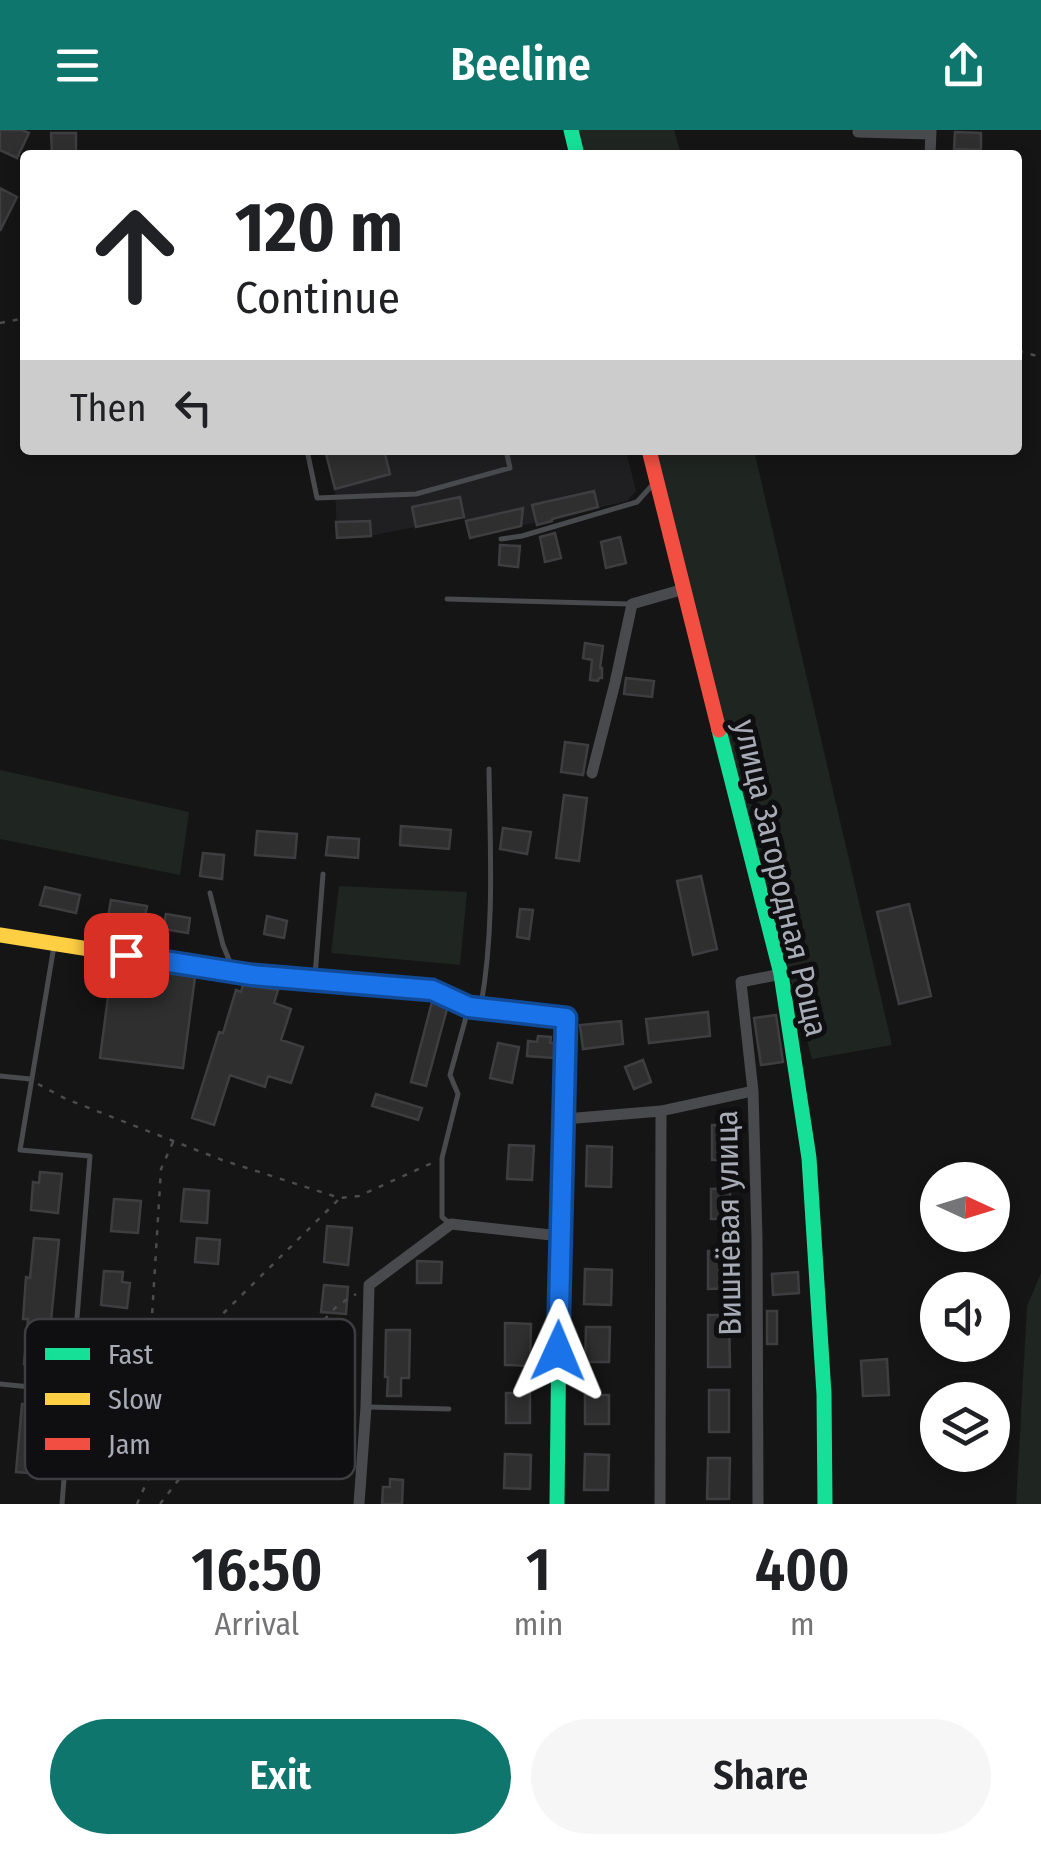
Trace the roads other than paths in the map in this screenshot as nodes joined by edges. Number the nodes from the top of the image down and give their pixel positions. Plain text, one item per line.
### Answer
1 (858, 132) edge
2 (931, 132) edge
3 (308, 455) edge
4 (507, 455) edge
5 (651, 455) edge
6 (657, 480) junction
7 (501, 539) dead end
8 (684, 589) junction
9 (447, 599) dead end
10 (632, 604) junction
11 (489, 769) dead end
12 (592, 773) dead end
13 (323, 874) dead end
14 (210, 893) dead end
15 (0, 934) edge
16 (54, 943) junction
17 (233, 972) junction
18 (781, 974) junction
19 (314, 980) junction
20 (475, 1007) junction
21 (0, 1076) edge
22 (30, 1080) junction
23 (753, 1091) junction
24 (661, 1111) junction
25 (565, 1120) junction
26 (451, 1224) junction
27 (560, 1236) junction
28 (77, 1319) edge
29 (0, 1384) edge
30 (25, 1386) edge
31 (366, 1407) junction
32 (449, 1408) dead end
33 (64, 1479) edge
34 (62, 1504) edge
35 (359, 1504) edge
36 (557, 1504) edge
37 (660, 1504) edge
38 (758, 1504) edge
39 (825, 1504) edge

1 - 2 street
3 - 4 lane
5 - 6 street, улица Загородная Роща
6 - 7 lane
6 - 8 street, улица Загородная Роща
8 - 10 street
8 - 18 street, улица Загородная Роща
9 - 10 lane
10 - 12 street
11 - 20 lane
13 - 19 lane
14 - 17 lane
15 - 16 street
16 - 17 street
16 - 22 lane
17 - 19 street
18 - 23 street, Вишнёвая улица
18 - 39 street, улица Загородная Роща
19 - 20 street
20 - 25 street
20 - 26 lane
21 - 22 lane
22 - 28 lane
23 - 24 street
23 - 38 street, Вишнёвая улица
24 - 25 street
24 - 37 street
25 - 27 street
26 - 27 street
26 - 31 street
27 - 36 street
29 - 30 lane
31 - 32 lane
31 - 35 street
33 - 34 lane

